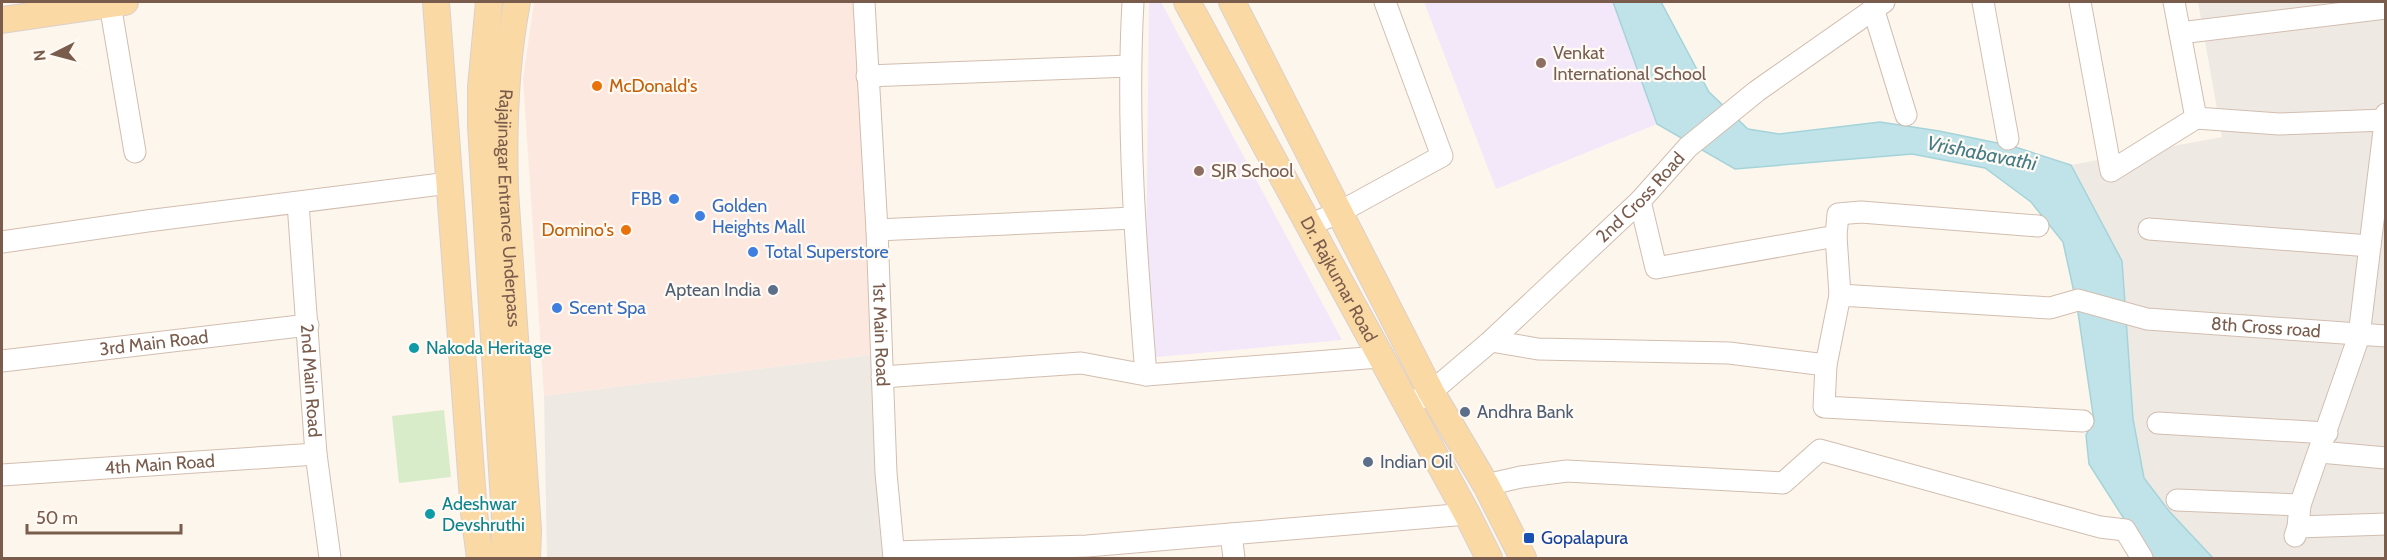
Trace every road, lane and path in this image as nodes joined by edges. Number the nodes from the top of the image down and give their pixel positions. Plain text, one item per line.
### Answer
1 (436, 2) edge
2 (489, 2) edge
3 (517, 2) edge
4 (864, 2) edge
5 (1133, 2) edge
6 (1187, 2) edge
7 (1232, 2) edge
8 (1385, 2) edge
9 (1983, 2) edge
10 (2080, 2) edge
11 (2174, 2) edge
12 (117, 3) edge
13 (1879, 5) edge
14 (2385, 8) edge
15 (2299, 10) edge
16 (2, 20) edge
17 (2180, 33) junction
18 (1130, 66) junction
19 (867, 76) junction
20 (2385, 114) edge
21 (1906, 115) dead end
22 (2196, 118) junction
23 (2385, 120) edge
24 (2008, 139) dead end
25 (135, 152) dead end
26 (449, 183) junction
27 (1640, 201) junction
28 (298, 203) junction
29 (1338, 213) junction
30 (1133, 218) junction
31 (1309, 225) junction
32 (2038, 226) dead end
33 (2149, 229) dead end
34 (877, 230) junction
35 (1836, 236) junction
36 (2, 242) edge
37 (2370, 246) junction
38 (1840, 295) junction
39 (308, 325) junction
40 (2359, 336) junction
41 (2385, 336) edge
42 (1491, 341) junction
43 (1379, 357) junction
44 (2, 361) edge
45 (1826, 365) junction
46 (1146, 375) junction
47 (882, 377) junction
48 (1431, 392) junction
49 (1407, 406) junction
50 (2083, 421) dead end
51 (2157, 423) dead end
52 (2323, 442) junction
53 (316, 454) junction
54 (2385, 458) edge
55 (2, 475) edge
56 (1486, 485) junction
57 (2177, 500) dead end
58 (2300, 505) junction
59 (1467, 514) junction
60 (2385, 524) edge
61 (1231, 534) junction
62 (894, 555) edge
63 (330, 558) edge
64 (480, 558) edge
65 (504, 558) edge
66 (527, 558) edge
67 (1234, 558) edge
68 (1489, 558) edge
69 (1523, 558) edge
70 (2142, 558) edge

1 - 26 main road
2 - 65 main road, Rajajinagar Entrance Underpass
3 - 66 main road, Rajajinagar Entrance Underpass
4 - 19 street, 1st Main Road
5 - 18 street
6 - 31 main road, Dr. Rajkumar Road
7 - 29 main road, Dr. Rajkumar Road
8 - 29 street
9 - 24 street
10 - 22 street
11 - 17 street
12 - 16 main road
12 - 25 street
13 - 21 street
13 - 27 street, 2nd Cross Road
14 - 15 street
15 - 17 street
17 - 22 street
18 - 19 street
18 - 30 street
19 - 34 street, 1st Main Road
20 - 23 street
22 - 23 street
23 - 37 street
26 - 28 street
26 - 64 main road
27 - 35 street
27 - 42 street, 2nd Cross Road
28 - 36 street
28 - 39 street, 2nd Main Road
29 - 31 street
29 - 48 main road, Dr. Rajkumar Road
30 - 34 street
30 - 46 street
31 - 43 main road, Dr. Rajkumar Road
32 - 35 street
33 - 37 street
34 - 47 street, 1st Main Road
35 - 38 street
37 - 40 street
38 - 40 street, 8th Cross road
38 - 45 street
39 - 44 street, 3rd Main Road
39 - 53 street, 2nd Main Road
40 - 41 street, 8th Cross road
40 - 52 street
42 - 45 street
42 - 48 street, 2nd Cross Road
43 - 46 street
43 - 49 main road, Dr. Rajkumar Road
45 - 50 street
46 - 47 street
47 - 62 street, 1st Main Road
48 - 49 street, 2nd Cross Road
48 - 56 main road, Dr. Rajkumar Road
49 - 59 main road, Dr. Rajkumar Road
51 - 52 street
52 - 54 street
52 - 58 street
53 - 55 street, 4th Main Road
53 - 63 street, 2nd Main Road
56 - 69 main road, Dr. Rajkumar Road
56 - 70 street
57 - 58 street
58 - 60 street
59 - 61 street
59 - 68 main road, Dr. Rajkumar Road
61 - 62 street
61 - 67 street

